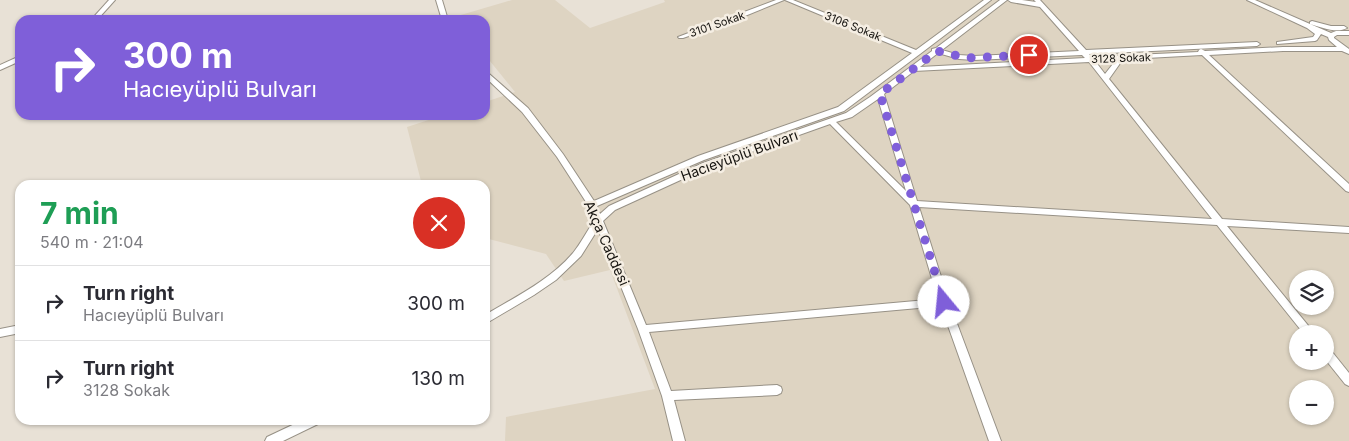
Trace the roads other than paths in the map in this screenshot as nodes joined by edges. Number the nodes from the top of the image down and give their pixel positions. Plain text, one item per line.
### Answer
1 (112, 0) edge
2 (438, 0) edge
3 (781, 0) edge
4 (788, 0) edge
5 (988, 0) edge
6 (1004, 0) edge
7 (1011, 0) edge
8 (1250, 0) edge
9 (1261, 0) edge
10 (1039, 2) edge
11 (98, 15) edge
12 (443, 15) edge
13 (1299, 22) junction
14 (1312, 23) junction
15 (1349, 27) edge
16 (1340, 33) junction
17 (1349, 33) edge
18 (681, 37) dead end
19 (1333, 39) junction
20 (1279, 43) junction
21 (926, 47) junction
22 (1196, 47) junction
23 (937, 51) junction
24 (1346, 51) edge
25 (1084, 52) junction
26 (918, 53) junction
27 (1203, 53) junction
28 (1127, 58) junction
29 (1090, 59) junction
30 (15, 60) edge
31 (901, 65) junction
32 (0, 68) edge
33 (912, 69) junction
34 (490, 78) edge
35 (1106, 78) junction
36 (880, 94) junction
37 (832, 122) junction
38 (703, 161) junction
39 (1349, 189) edge
40 (914, 204) junction
41 (592, 206) junction
42 (599, 219) junction
43 (1219, 222) junction
44 (1349, 230) edge
45 (944, 302) junction
46 (490, 317) edge
47 (1303, 325) edge
48 (643, 329) junction
49 (15, 330) edge
50 (0, 332) edge
51 (1334, 363) edge
52 (1349, 381) edge
53 (777, 390) dead end
54 (667, 396) junction
55 (304, 425) edge
56 (271, 441) edge
57 (679, 441) edge
58 (995, 441) edge

1 - 11 street
2 - 12 street
3 - 18 street, 3101 Sokak
4 - 26 street, 3106 Sokak
5 - 21 street, Hacıeyüplü Bulvarı
6 - 23 street, Hacıeyüplü Bulvarı
7 - 10 street
8 - 13 street
9 - 14 street
10 - 25 street
13 - 19 street
13 - 20 street, 3128 Sokak
14 - 15 street
14 - 16 street
16 - 17 street
16 - 19 street, 3128 Sokak
19 - 20 street, 3128 Sokak
19 - 24 street
20 - 22 street, 3128 Sokak
21 - 23 street, 3128 Sokak
21 - 26 street, Hacıeyüplü Bulvarı
22 - 25 street, 3128 Sokak
22 - 27 street
23 - 25 street, 3128 Sokak
23 - 33 street, Hacıeyüplü Bulvarı
24 - 27 street, 3128 Sokak
25 - 29 street
26 - 31 street, Hacıeyüplü Bulvarı
27 - 28 street, 3128 Sokak
27 - 39 street
28 - 29 street, 3128 Sokak
28 - 35 street
29 - 33 street, 3128 Sokak
29 - 35 street
30 - 32 street
31 - 33 street, 3128 Sokak
31 - 38 street, Hacıeyüplü Bulvarı
33 - 36 street, Hacıeyüplü Bulvarı
34 - 41 street, Akça Caddesi
35 - 43 street
36 - 37 street, Hacıeyüplü Bulvarı
36 - 40 street
37 - 38 street, Hacıeyüplü Bulvarı
37 - 40 street
38 - 41 street, Hacıeyüplü Bulvarı
38 - 42 street, Hacıeyüplü Bulvarı
40 - 43 street
40 - 45 street
41 - 42 street, Akça Caddesi
42 - 46 street, Hacıeyüplü Bulvarı
42 - 48 street, Akça Caddesi
43 - 44 street
43 - 47 street
45 - 48 street
45 - 58 street
48 - 54 street, Akça Caddesi
49 - 50 street
51 - 52 street
53 - 54 street
54 - 57 street, Akça Caddesi
55 - 56 street

